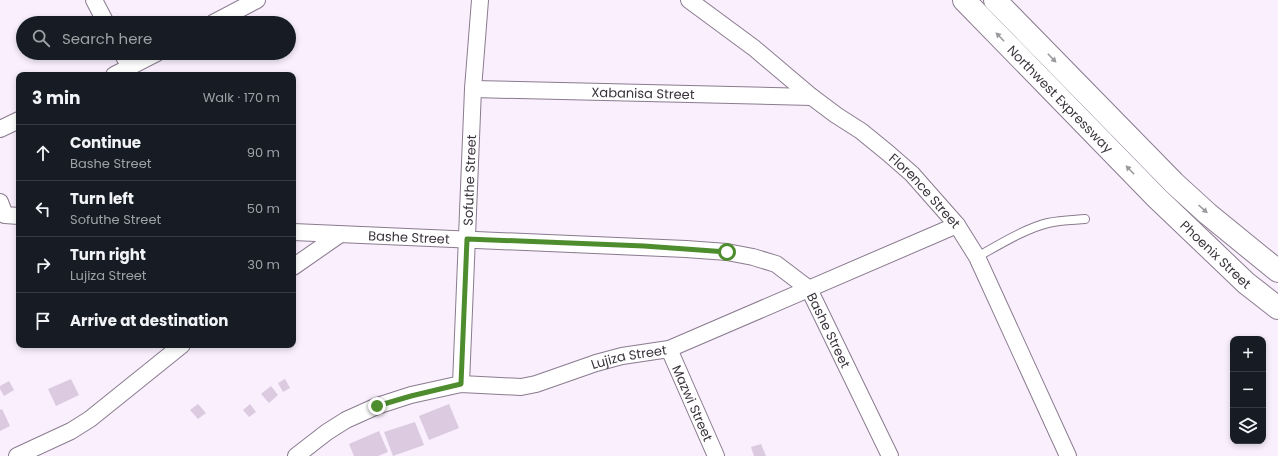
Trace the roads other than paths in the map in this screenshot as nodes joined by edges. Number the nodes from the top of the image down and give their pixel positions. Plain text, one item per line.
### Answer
1 (94, 0) edge
2 (257, 0) edge
3 (480, 0) edge
4 (689, 0) edge
5 (964, 0) edge
6 (995, 0) edge
7 (102, 16) edge
8 (226, 16) edge
9 (126, 60) edge
10 (144, 60) edge
11 (130, 67) junction
12 (120, 72) edge
13 (473, 89) junction
14 (812, 97) junction
15 (16, 121) edge
16 (0, 129) edge
17 (1174, 183) joint
18 (1157, 198) joint
19 (1085, 219) dead end
20 (957, 225) junction
21 (296, 232) edge
22 (339, 235) junction
23 (467, 239) junction
24 (976, 257) junction
25 (296, 265) edge
26 (1278, 271) edge
27 (809, 289) junction
28 (1278, 308) edge
29 (178, 348) edge
30 (669, 349) junction
31 (461, 384) junction
32 (17, 456) edge
33 (296, 456) edge
34 (716, 456) edge
35 (890, 456) edge
36 (1068, 456) edge

1 - 7 street
2 - 8 street
3 - 13 street, Sofuthe Street
4 - 14 street, Florence Street
18 -> 5 main road, Northwest Expressway
6 -> 17 main road, Northwest Expressway
9 - 11 street
10 - 11 street
11 - 12 street
13 - 14 street, Xabanisa Street
13 - 23 street, Sofuthe Street
14 - 20 street, Florence Street
15 - 16 street
17 -> 26 main road, Phoenix Street
18 - 28 main road, Phoenix Street
19 - 24 lane
20 - 24 street, Florence Street
20 - 27 street, Lujiza Street
21 - 22 street, Bashe Street
22 - 23 street, Bashe Street
22 - 25 street
23 - 27 street, Bashe Street
23 - 31 street, Sofuthe Street
24 - 36 street, Florence Street
27 - 30 street, Lujiza Street
27 - 35 street, Bashe Street
29 - 32 street
30 - 31 street, Lujiza Street
30 - 34 street, Mazwi Street
31 - 33 street, Lujiza Street

